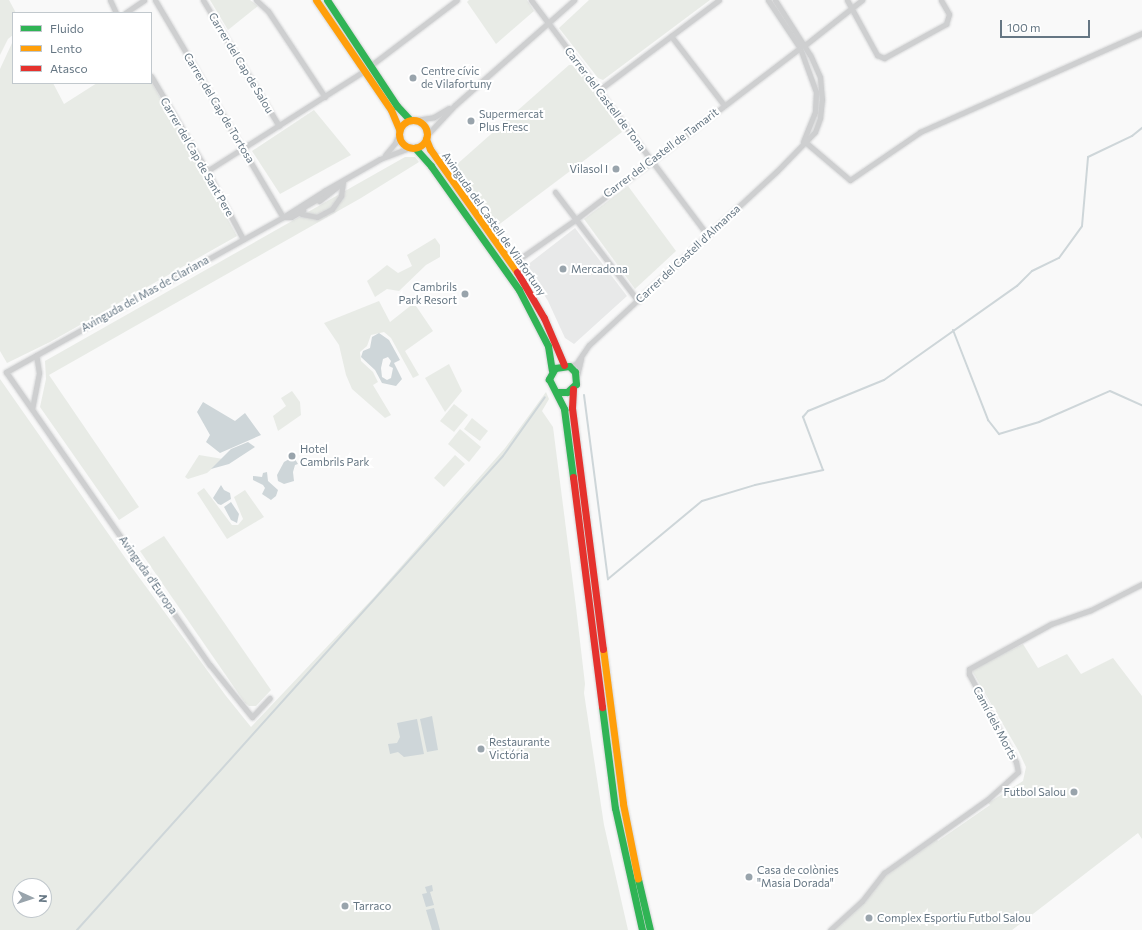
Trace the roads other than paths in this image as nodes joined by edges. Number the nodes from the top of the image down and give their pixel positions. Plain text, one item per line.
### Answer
1 (110, 0) edge
2 (144, 0) edge
3 (155, 0) edge
4 (203, 0) edge
5 (256, 0) edge
6 (316, 0) edge
7 (327, 0) edge
8 (457, 0) edge
9 (531, 0) edge
10 (574, 0) edge
11 (719, 0) edge
12 (768, 0) edge
13 (775, 0) edge
14 (847, 0) edge
15 (862, 0) edge
16 (941, 0) edge
17 (851, 8) junction
18 (116, 12) edge
19 (126, 12) edge
20 (548, 23) junction
21 (1142, 33) edge
22 (671, 36) junction
23 (802, 46) junction
24 (367, 68) junction
25 (152, 78) edge
26 (599, 90) junction
27 (325, 97) junction
28 (455, 105) junction
29 (724, 106) junction
30 (413, 120) junction
31 (279, 126) junction
32 (399, 132) junction
33 (427, 137) junction
34 (805, 141) junction
35 (243, 148) junction
36 (412, 148) junction
37 (380, 159) junction
38 (651, 160) junction
39 (207, 171) junction
40 (343, 182) junction
41 (324, 190) junction
42 (555, 192) dead end
43 (302, 211) junction
44 (283, 216) junction
45 (575, 220) junction
46 (708, 236) junction
47 (243, 239) junction
48 (522, 257) dead end
49 (638, 301) junction
50 (36, 355) junction
51 (581, 358) junction
52 (566, 366) junction
53 (552, 370) junction
54 (0, 372) edge
55 (6, 372) junction
56 (577, 378) junction
57 (573, 389) junction
58 (20, 392) junction
59 (558, 392) junction
60 (36, 393) junction
61 (32, 409) junction
62 (1142, 584) edge
63 (270, 698) dead end
64 (642, 930) edge
65 (650, 930) edge
66 (830, 930) edge

1 - 18 street
2 - 19 street
3 - 35 street, Carrer del Cap de Tortosa
4 - 31 street, Carrer del Cap de Salou
5 - 27 street
6 - 24 street
7 - 24 street
8 - 24 street
9 - 20 street, Carrer del Castell de Tona
10 - 20 street
11 - 22 street
12 - 23 street, Carrer del Castell d'Almansa
13 - 23 street, Carrer del Castell d'Almansa
14 - 17 street
15 - 17 street, Carrer del Castell de Tamarit
16 - 17 street
17 - 23 street, Carrer del Castell de Tamarit
20 - 26 street, Carrer del Castell de Tona
20 - 28 street
21 - 34 street
22 - 26 street
22 - 29 street
23 - 29 street, Carrer del Castell de Tamarit
23 - 34 street, Carrer del Castell d'Almansa
24 - 27 street
24 - 30 street
24 - 32 street
25 - 39 street, Carrer del Cap de Sant Pere
26 - 38 street, Carrer del Castell de Tona
27 - 31 street
28 - 30 street
28 - 33 street
29 - 38 street, Carrer del Castell de Tamarit
30 - 32 street
30 - 33 street
31 - 35 street
32 - 36 street
32 - 37 street, Avinguda del Mas de Clariana
33 - 36 street
33 - 52 street, Avinguda del Castell de Vilafortuny
34 - 46 street, Carrer del Castell d'Almansa
35 - 39 street
35 - 44 street, Carrer del Cap de Tortosa
36 - 37 street, Avinguda del Mas de Clariana
36 - 53 street, Avinguda del Castell de Vilafortuny
37 - 40 street, Avinguda del Mas de Clariana
38 - 45 street, Carrer del Castell de Tamarit
38 - 46 street, Carrer del Castell de Tona
39 - 47 street, Carrer del Cap de Sant Pere
40 - 41 street, Avinguda del Mas de Clariana
40 - 43 street, Avinguda del Mas de Clariana
40 - 43 street, Avinguda del Mas de Clariana
41 - 43 street, Avinguda del Mas de Clariana
41 - 44 street, Avinguda del Mas de Clariana
42 - 45 street
43 - 44 street, Avinguda del Mas de Clariana
44 - 47 street, Avinguda del Mas de Clariana
45 - 48 street, Carrer del Castell de Tamarit
45 - 49 street
46 - 49 street, Carrer del Castell d'Almansa
47 - 50 street, Avinguda del Mas de Clariana
49 - 51 street, Carrer del Castell d'Almansa
50 - 55 street, Avinguda del Mas de Clariana
50 - 60 street
51 - 52 street, Carrer del Castell d'Almansa
51 - 56 street, Carrer del Castell d'Almansa
52 - 53 street
52 - 56 street
53 - 59 street
54 - 55 street
55 - 58 street, Avinguda d'Europa
56 - 57 street
57 - 59 street
57 - 65 street
58 - 60 street
58 - 61 street, Avinguda d'Europa
59 - 64 street
60 - 61 street
61 - 63 street, Avinguda d'Europa
62 - 66 street, Camí dels Morts

